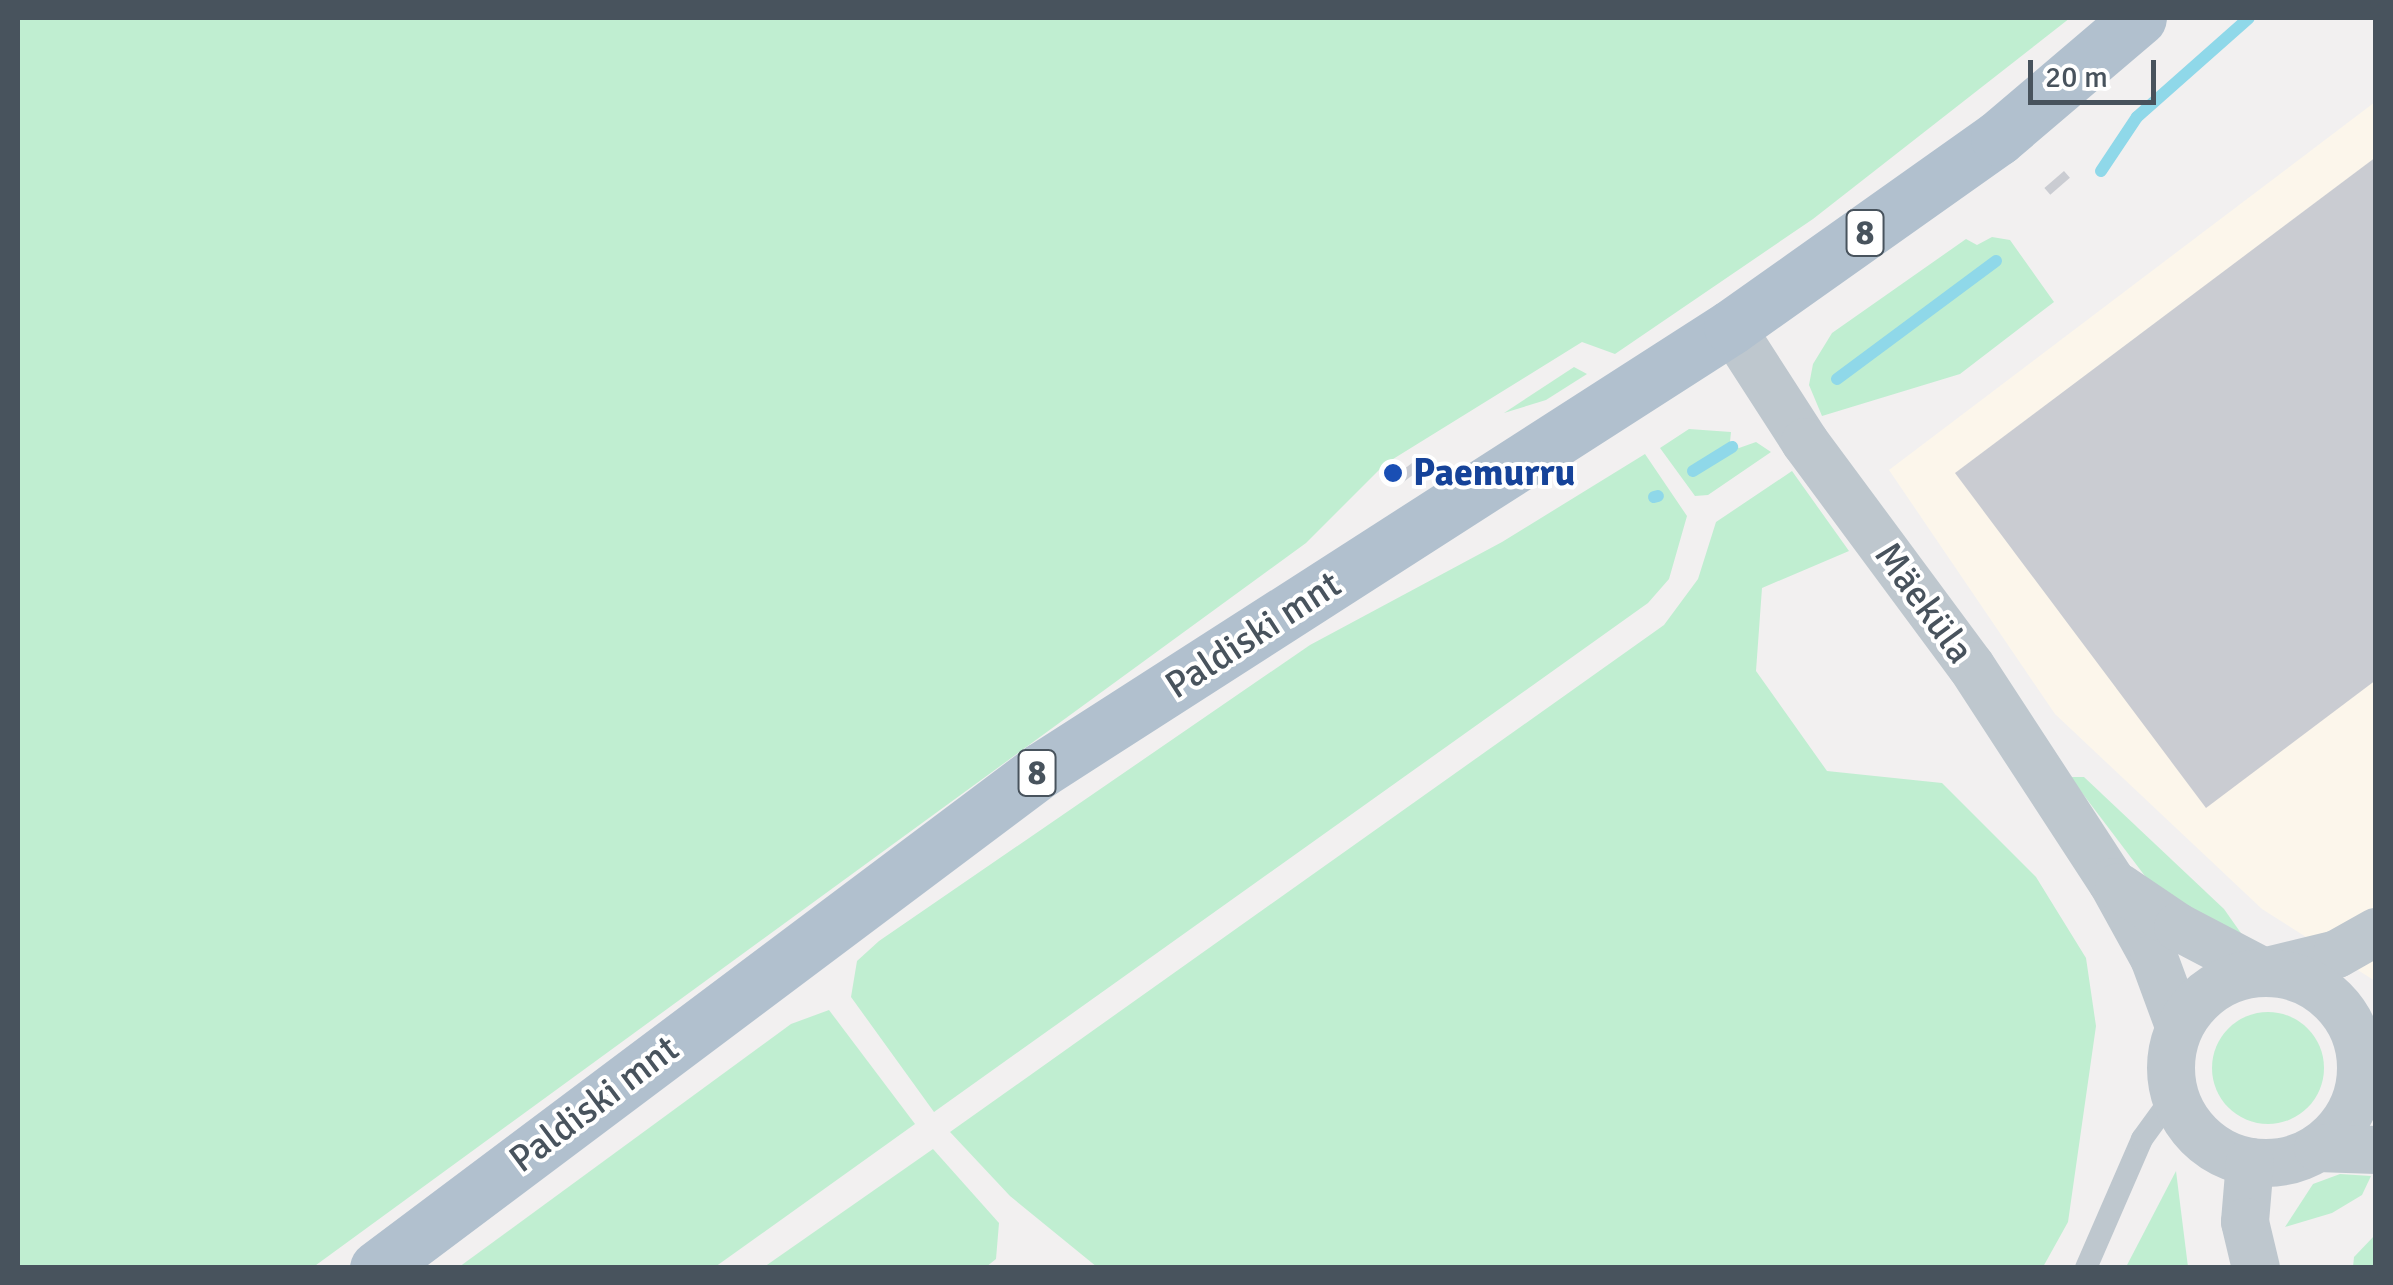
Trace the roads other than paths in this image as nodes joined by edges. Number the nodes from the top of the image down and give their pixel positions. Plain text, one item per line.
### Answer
1 (2139, 18) edge
2 (1731, 328) junction
3 (2112, 882) junction
4 (2376, 932) edge
5 (2264, 972) junction
6 (2180, 1026) junction
7 (2371, 1052) edge
8 (2174, 1095) junction
9 (2318, 1148) junction
10 (2376, 1150) edge
11 (2250, 1162) junction
12 (377, 1268) edge
13 (2086, 1268) edge
14 (2256, 1268) edge

1 - 2 main road, Paldiski mnt / 8
2 - 3 street, Mäeküla
2 - 12 main road, Paldiski mnt / 8
3 - 5 street, Mäeküla
3 - 6 street, Mäeküla
4 - 5 street
5 - 6 street
5 - 7 street
6 - 8 street
7 - 9 street
8 - 11 street
8 - 13 lane
9 - 10 street
9 - 11 street
11 - 14 street

